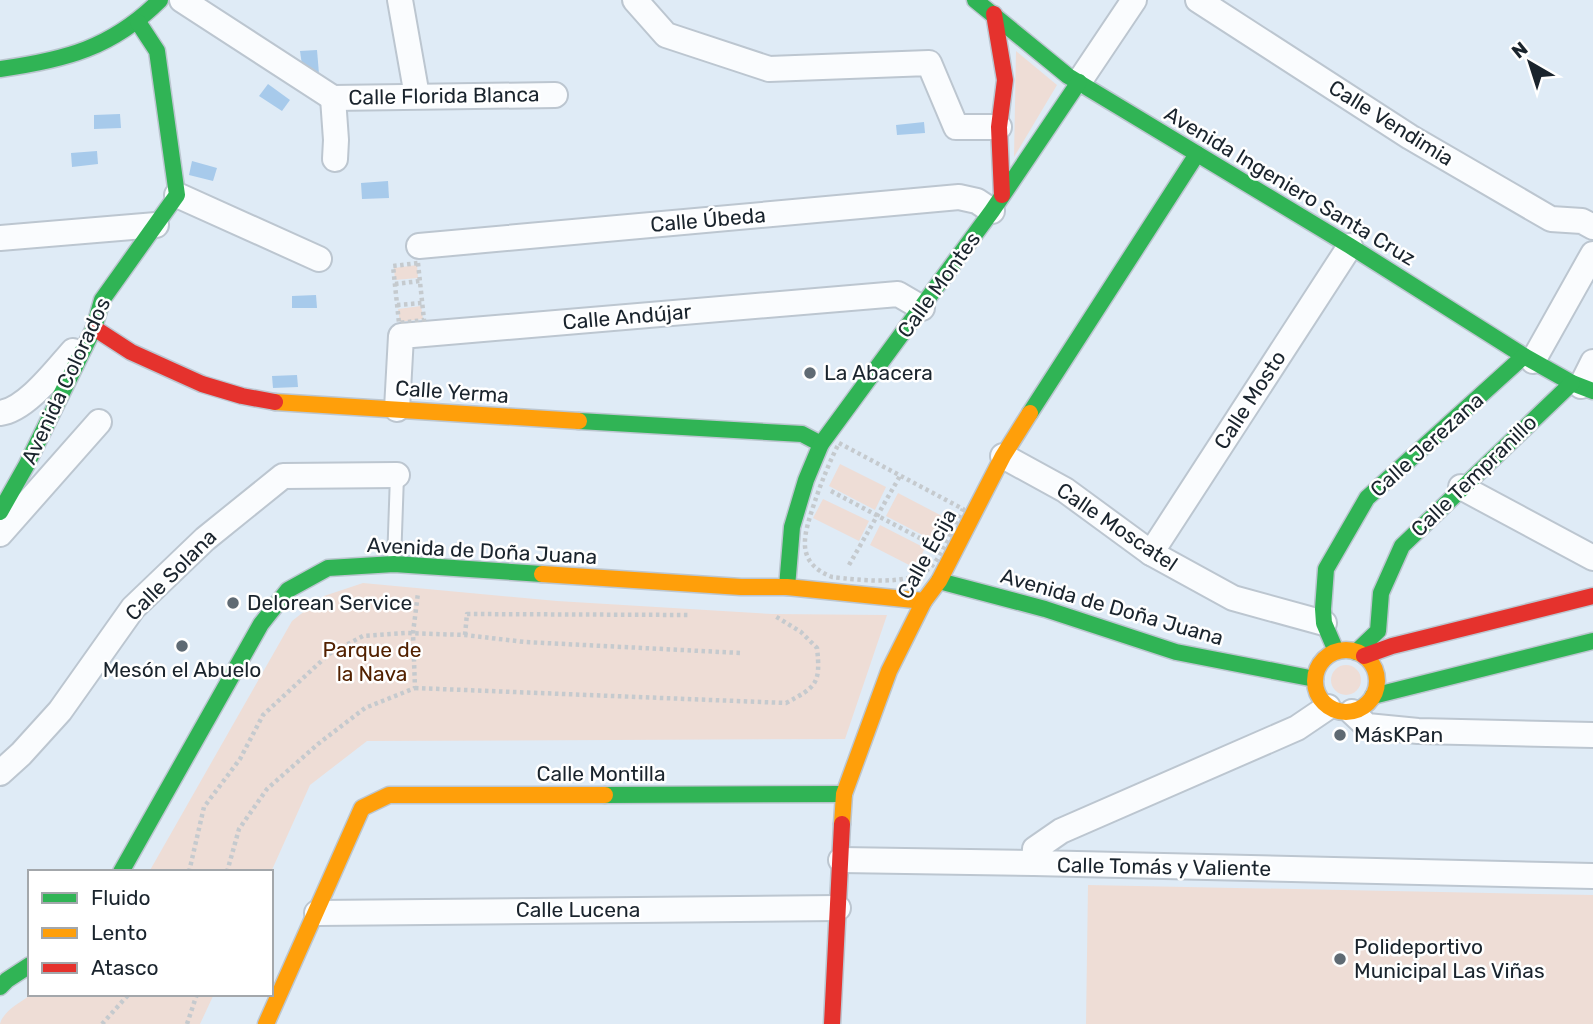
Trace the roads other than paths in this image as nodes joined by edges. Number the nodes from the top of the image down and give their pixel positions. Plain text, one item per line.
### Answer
1 (182, 0) edge
2 (400, 0) edge
3 (635, 0) edge
4 (975, 0) edge
5 (1134, 0) edge
6 (1198, 0) edge
7 (148, 8) edge
8 (993, 15) junction
9 (0, 69) edge
10 (1079, 82) junction
11 (555, 95) dead end
12 (417, 96) junction
13 (334, 98) junction
14 (999, 127) junction
15 (1197, 153) junction
16 (335, 159) dead end
17 (177, 195) junction
18 (997, 203) junction
19 (156, 225) junction
20 (1593, 227) edge
21 (0, 238) edge
22 (419, 246) dead end
23 (1350, 246) junction
24 (1593, 254) edge
25 (319, 259) dead end
26 (922, 308) junction
27 (94, 328) junction
28 (1529, 358) junction
29 (1593, 362) edge
30 (1582, 387) edge
31 (397, 410) junction
32 (0, 412) edge
33 (99, 422) dead end
34 (821, 444) junction
35 (1003, 456) junction
36 (397, 475) joint
37 (1461, 487) junction
38 (0, 512) edge
39 (0, 534) edge
40 (1151, 553) junction
41 (1593, 558) edge
42 (394, 564) junction
43 (940, 581) junction
44 (787, 587) junction
45 (1593, 596) edge
46 (924, 601) junction
47 (1324, 623) junction
48 (1593, 640) edge
49 (1336, 651) junction
50 (1360, 654) junction
51 (1315, 679) junction
52 (1373, 696) junction
53 (1340, 709) junction
54 (1593, 735) edge
55 (0, 773) edge
56 (844, 794) junction
57 (841, 860) junction
58 (1034, 863) junction
59 (122, 870) edge
60 (1593, 876) edge
61 (838, 908) junction
62 (317, 913) junction
63 (28, 966) edge
64 (2, 978) edge
65 (266, 1024) edge
66 (832, 1024) edge

1 - 13 street, Calle Florida Blanca
2 - 12 street
3 - 14 street
4 - 8 street, Avenida Ingeniero Santa Cruz
5 - 10 street, Calle Montes
6 - 20 street, Calle Vendimia
7 - 9 street
7 - 17 street
8 - 10 street, Avenida Ingeniero Santa Cruz
8 - 14 street
10 - 15 street, Avenida Ingeniero Santa Cruz
10 - 18 street, Calle Montes
11 - 12 street, Calle Florida Blanca
12 - 13 street, Calle Florida Blanca
13 - 16 street, Calle Florida Blanca
14 - 18 street
15 - 23 street, Avenida Ingeniero Santa Cruz
15 - 35 street, Calle Écija
17 - 19 street, Avenida Colorados
17 - 25 street
18 - 22 street, Calle Úbeda
18 - 26 street, Calle Montes
19 - 21 street
19 - 27 street, Avenida Colorados
23 - 28 street, Avenida Ingeniero Santa Cruz
23 - 40 street, Calle Mosto
24 - 28 street, Calle Jerezana
26 - 31 street, Calle Andújar
26 - 34 street, Calle Montes
27 - 31 street, Calle Yerma
27 - 32 street
27 - 38 street, Avenida Colorados
28 - 30 street, Avenida Ingeniero Santa Cruz
28 - 47 street, Calle Jerezana
29 - 30 street, Calle Tempranillo
30 - 37 street, Calle Tempranillo
31 - 34 street, Calle Yerma
33 - 39 street, Avenida Colorados
34 - 44 street, Calle Montes
35 - 40 street, Calle Moscatel
35 - 43 street, Calle Écija
36 - 42 lane
36 - 55 street, Calle Solana
37 - 41 street
37 - 50 street, Calle Tempranillo
40 - 47 street, Calle Moscatel
42 - 44 street, Avenida de Doña Juana
42 - 59 street, Avenida de Doña Juana
43 - 46 street, Calle Écija
43 - 51 street, Avenida de Doña Juana
44 - 46 street, Avenida de Doña Juana
45 - 50 street
46 - 56 street, Calle Écija
47 - 49 street
48 - 52 street
49 - 50 street
49 - 51 street
50 - 52 street
51 - 53 street
52 - 53 street
53 - 54 street
53 - 58 street, Calle Tomás y Valiente
56 - 57 street, Calle Écija
56 - 62 street, Calle Montilla
57 - 58 street
57 - 61 street, Calle Écija
58 - 60 street, Calle Tomás y Valiente
61 - 62 street, Calle Lucena
61 - 66 street, Calle Écija
62 - 65 street
63 - 64 street

